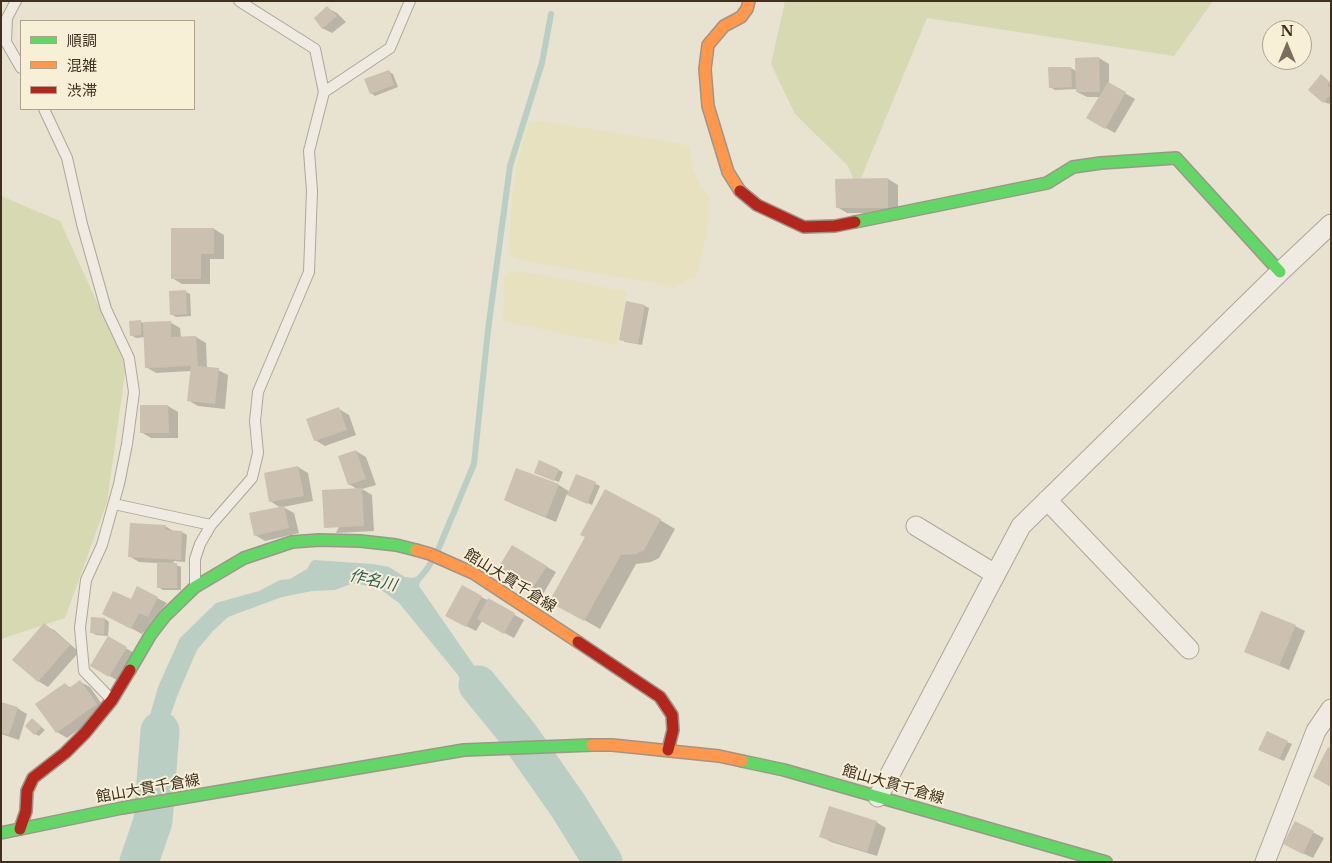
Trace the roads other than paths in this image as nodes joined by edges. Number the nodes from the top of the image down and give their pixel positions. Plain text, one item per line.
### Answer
1 (16, 1) edge
2 (239, 1) edge
3 (410, 1) edge
4 (750, 1) edge
5 (20, 66) edge
6 (324, 92) junction
7 (44, 110) edge
8 (1331, 224) edge
9 (1280, 272) junction
10 (1047, 500) junction
11 (114, 504) junction
12 (211, 525) junction
13 (916, 526) dead end
14 (995, 574) junction
15 (195, 587) junction
16 (1189, 649) dead end
17 (112, 700) junction
18 (1331, 709) edge
19 (668, 750) junction
20 (878, 797) junction
21 (20, 829) junction
22 (1, 833) edge
23 (1106, 862) edge
24 (1265, 862) edge

1 - 5 lane
2 - 6 lane
3 - 6 lane
4 - 9 main road
6 - 12 lane
7 - 11 lane
8 - 9 street
9 - 10 street
10 - 14 street
10 - 16 street
11 - 12 lane
11 - 17 lane
12 - 15 lane
13 - 14 street
14 - 20 street
15 - 17 main road, 館山大貫千倉線
15 - 19 main road, 館山大貫千倉線
17 - 21 main road, 館山大貫千倉線
18 - 24 street
19 - 20 main road, 館山大貫千倉線
19 - 21 main road, 館山大貫千倉線
20 - 23 main road, 館山大貫千倉線
21 - 22 main road, 館山大貫千倉線

